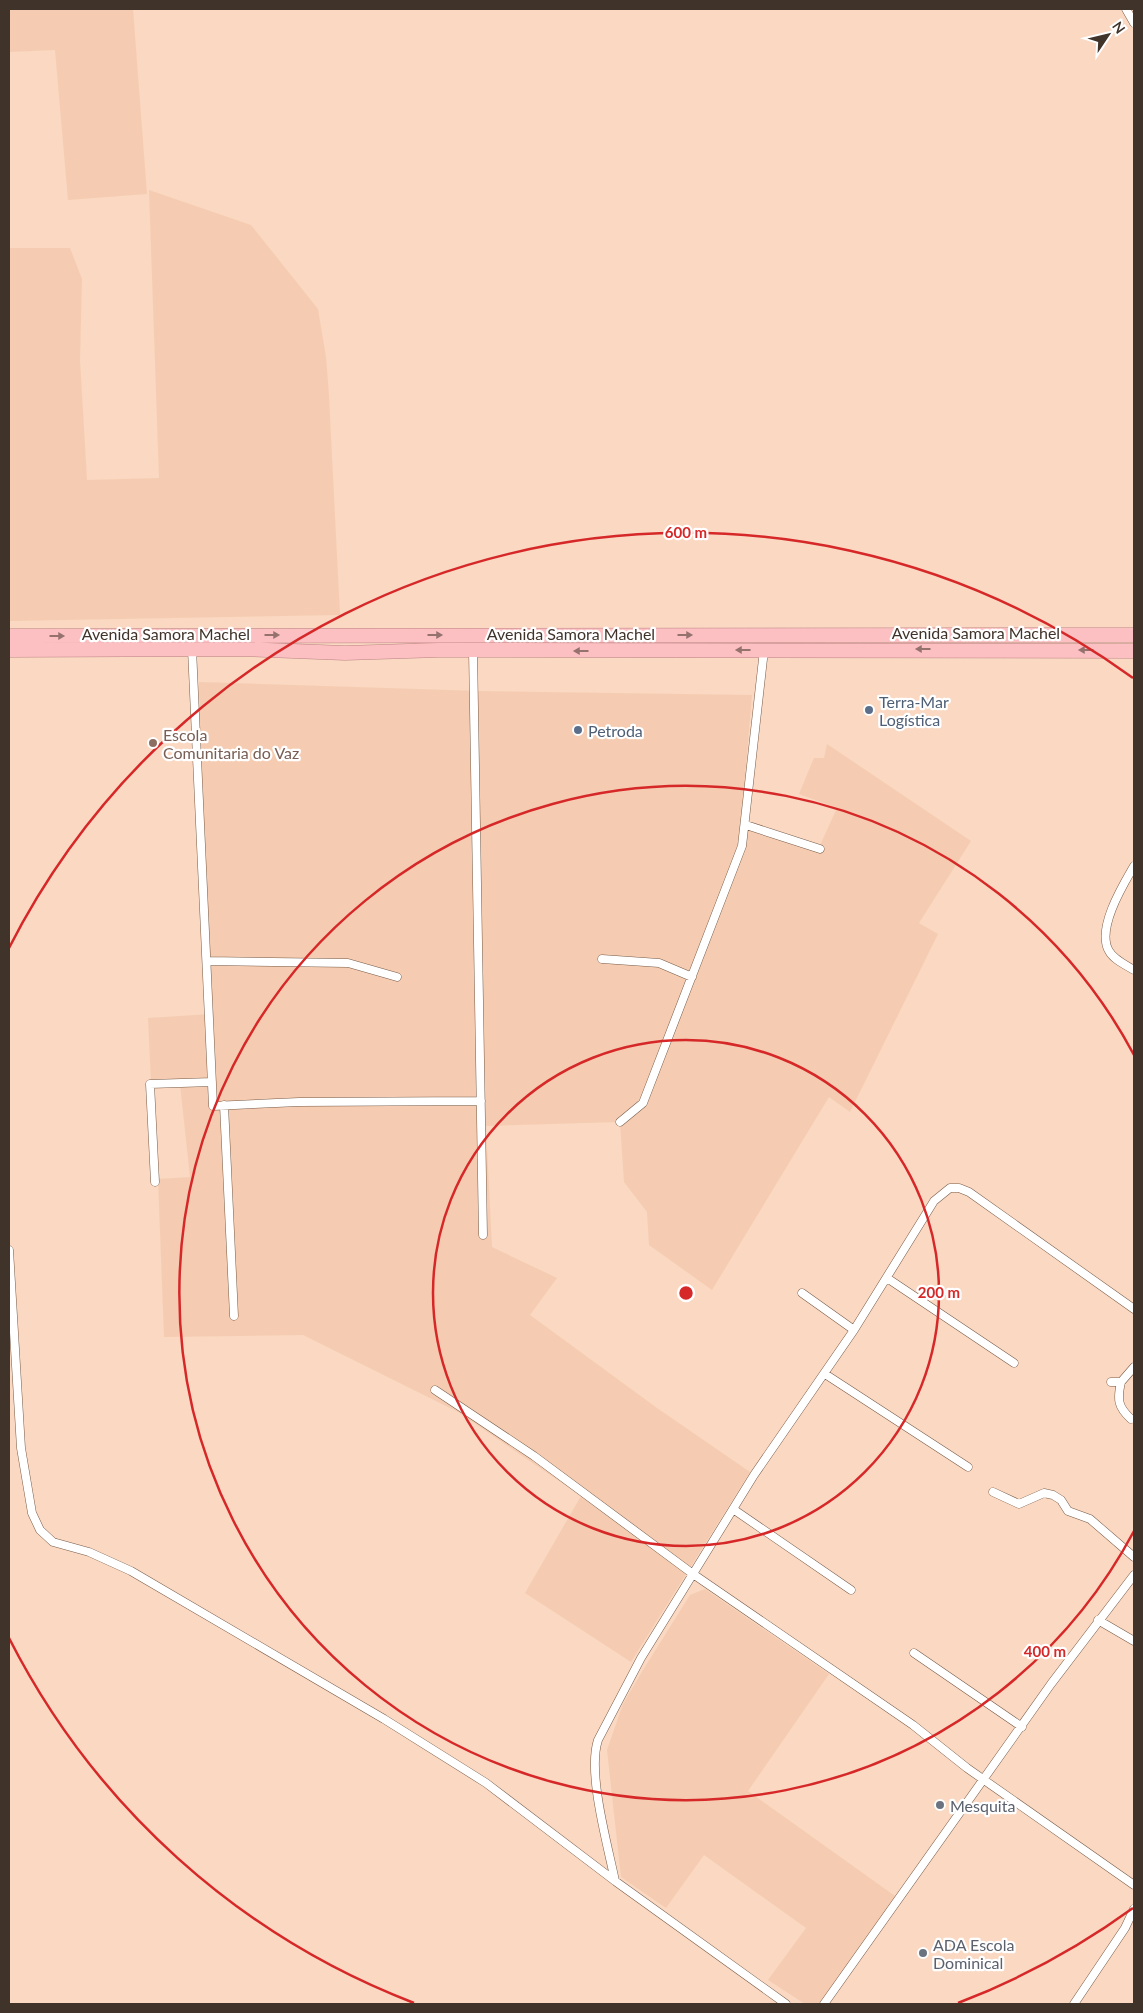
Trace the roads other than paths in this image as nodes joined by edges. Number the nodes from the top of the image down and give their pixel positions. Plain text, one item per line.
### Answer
1 (1126, 9) edge
2 (1134, 23) edge
3 (1134, 635) edge
4 (9, 636) edge
5 (192, 649) junction
6 (9, 650) edge
7 (473, 650) junction
8 (764, 650) junction
9 (1134, 651) edge
10 (746, 825) junction
11 (820, 849) dead end
12 (1134, 866) edge
13 (602, 959) dead end
14 (207, 961) junction
15 (1134, 970) edge
16 (397, 977) dead end
17 (692, 977) junction
18 (212, 1082) junction
19 (481, 1101) junction
20 (224, 1105) junction
21 (620, 1122) dead end
22 (155, 1182) dead end
23 (483, 1235) dead end
24 (9, 1250) edge
25 (887, 1278) junction
26 (802, 1293) dead end
27 (1134, 1309) edge
28 (234, 1316) dead end
29 (854, 1330) junction
30 (1014, 1363) dead end
31 (1134, 1367) edge
32 (825, 1374) junction
33 (1111, 1382) dead end
34 (1121, 1382) junction
35 (435, 1390) dead end
36 (1131, 1419) dead end
37 (968, 1466) dead end
38 (993, 1492) dead end
39 (733, 1510) junction
40 (1134, 1557) edge
41 (693, 1574) junction
42 (1134, 1575) edge
43 (851, 1590) dead end
44 (1098, 1620) junction
45 (1134, 1641) edge
46 (914, 1653) dead end
47 (1022, 1727) junction
48 (984, 1780) junction
49 (615, 1881) junction
50 (1134, 1885) edge
51 (1134, 1909) edge
52 (786, 2004) edge
53 (824, 2004) edge
54 (1074, 2004) edge

1 - 2 street
4 -> 3 highway, Avenida Samora Machel
5 - 6 highway, Avenida Samora Machel
5 - 7 highway, Avenida Samora Machel
5 - 14 street
8 -> 7 highway, Avenida Samora Machel
7 - 19 street
9 -> 8 highway, Avenida Samora Machel
8 - 10 street
10 - 11 street
10 - 17 street
12 - 15 street
13 - 17 street
14 - 16 street
14 - 18 street
17 - 21 street
18 - 20 street
18 - 22 street
19 - 20 street
19 - 23 street
20 - 28 street
24 - 49 street
25 - 27 street
25 - 29 street
25 - 30 street
26 - 29 street
29 - 32 street
31 - 34 street
32 - 37 street
32 - 39 street
33 - 34 street
34 - 36 street
35 - 41 street
38 - 40 street
39 - 41 street
39 - 43 street
41 - 48 street
41 - 49 street
42 - 44 street
44 - 45 street
44 - 47 street
46 - 47 street
47 - 48 street
48 - 50 street
48 - 53 street
49 - 52 street
51 - 54 street

